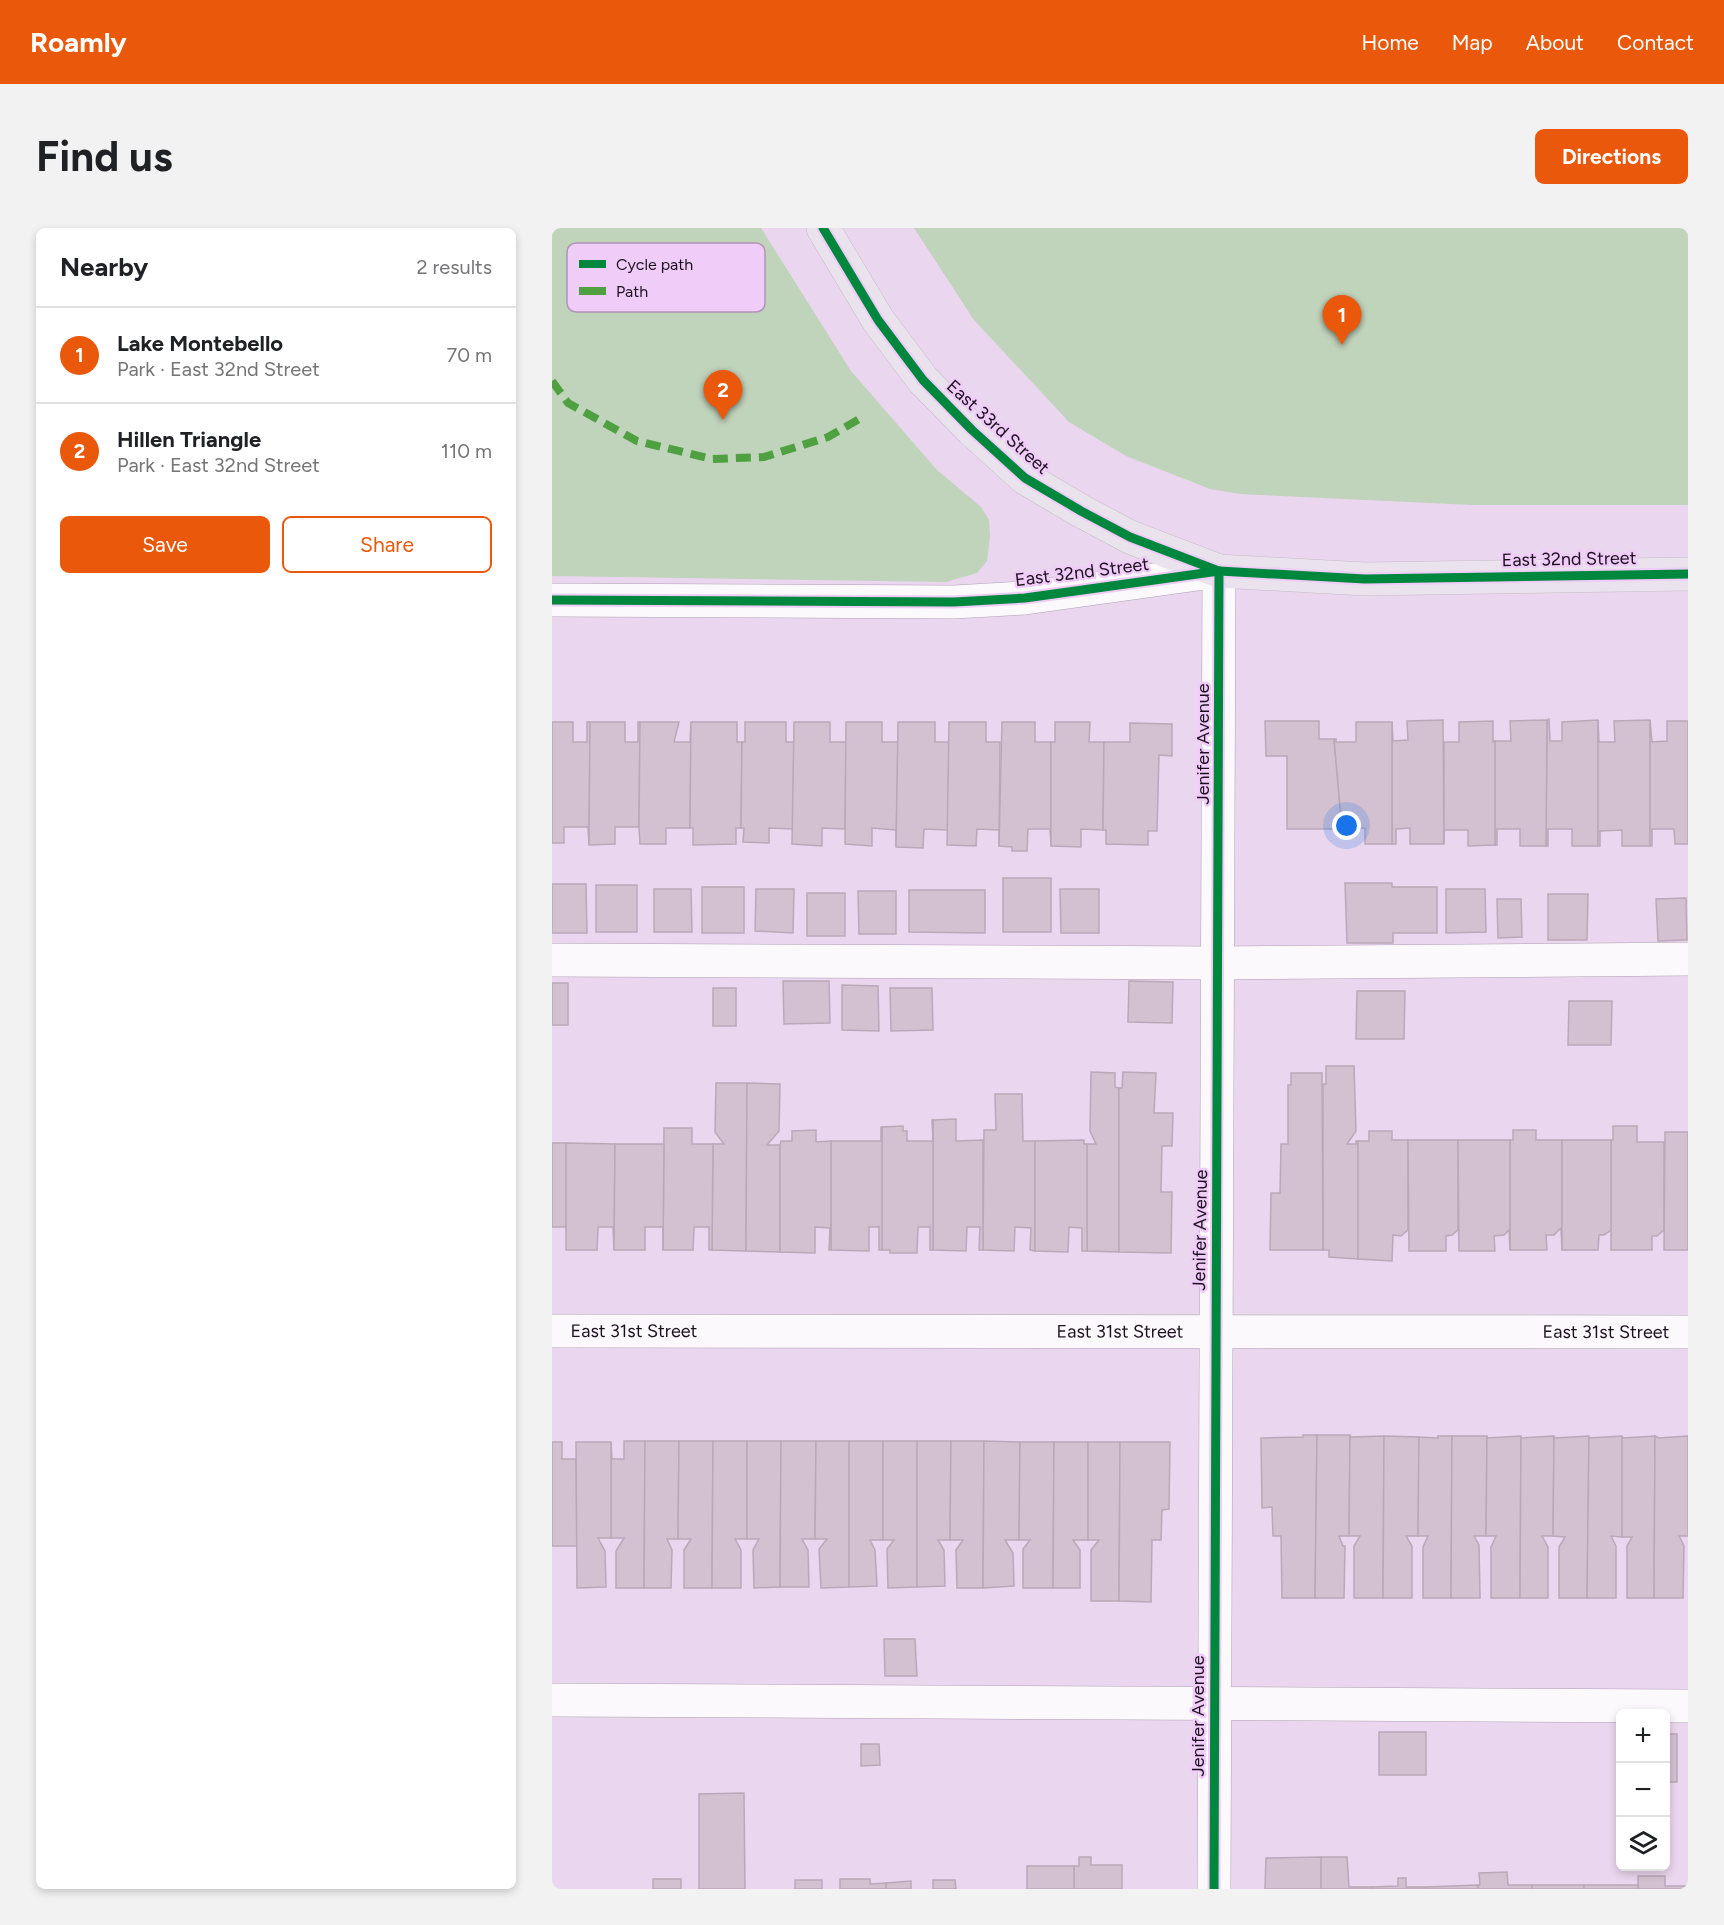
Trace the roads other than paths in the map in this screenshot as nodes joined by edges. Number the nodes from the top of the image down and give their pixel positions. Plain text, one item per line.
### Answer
1 (823, 228) edge
2 (1219, 571) junction
3 (1688, 574) edge
4 (552, 600) edge
5 (1688, 959) edge
6 (552, 960) edge
7 (1219, 963) junction
8 (552, 1331) edge
9 (1216, 1332) junction
10 (1688, 1332) edge
11 (552, 1700) edge
12 (1215, 1705) junction
13 (1688, 1706) edge
14 (1214, 1889) edge

1 - 2 main road, East 33rd Street
2 - 3 main road, East 32nd Street
2 - 4 street, East 32nd Street
2 - 7 street, Jenifer Avenue
5 - 7 street
6 - 7 street
7 - 9 street, Jenifer Avenue
8 - 9 street, East 31st Street
9 - 10 street, East 31st Street
9 - 12 street, Jenifer Avenue
11 - 12 street
12 - 13 street
12 - 14 street, Jenifer Avenue

